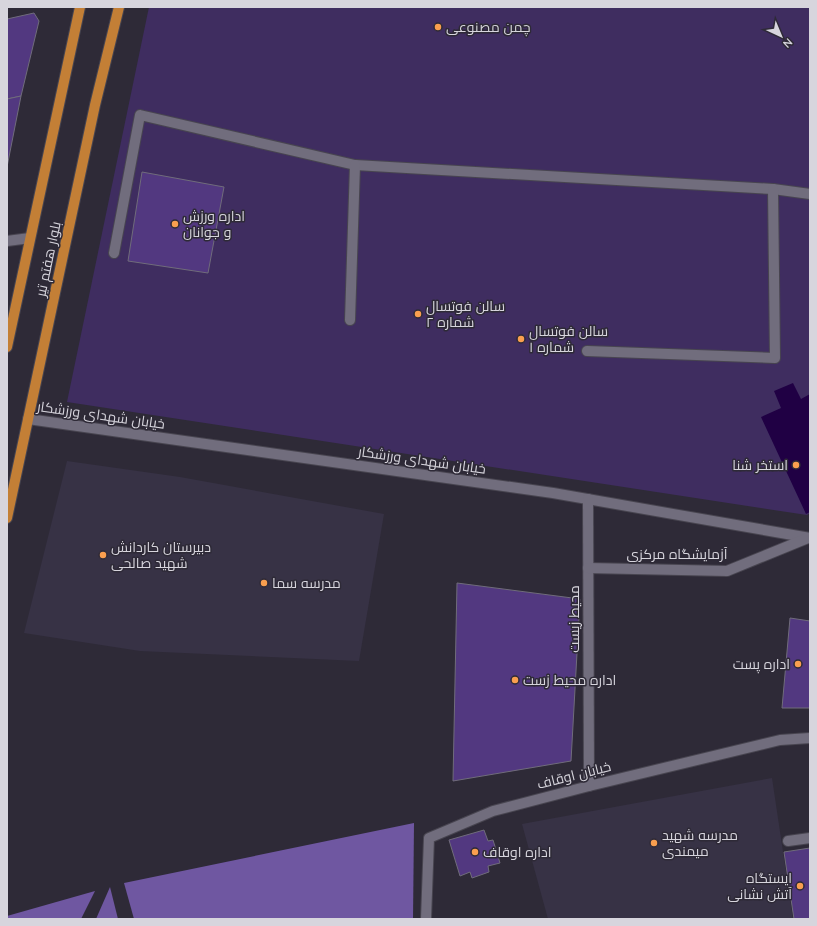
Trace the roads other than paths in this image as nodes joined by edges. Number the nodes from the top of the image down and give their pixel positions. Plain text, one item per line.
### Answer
1 (80, 7) edge
2 (119, 7) edge
3 (355, 165) junction
4 (773, 189) junction
5 (810, 194) edge
6 (30, 238) junction
7 (7, 241) edge
8 (114, 253) dead end
9 (350, 320) dead end
10 (7, 347) edge
11 (587, 351) dead end
12 (28, 419) junction
13 (588, 499) junction
14 (7, 518) edge
15 (810, 538) edge
16 (588, 568) junction
17 (810, 738) edge
18 (589, 786) junction
19 (810, 838) edge
20 (788, 841) dead end
21 (426, 919) edge

1 - 6 main road, بلوار هفتم تیر
2 - 12 main road, بلوار هفتم تیر
3 - 4 street
3 - 8 street
3 - 9 street
4 - 5 street
4 - 11 street
6 - 7 street
6 - 10 main road, بلوار هفتم تیر
12 - 13 street, خیابان شهدای ورزشکار
12 - 14 main road, بلوار هفتم تیر
13 - 15 street, خیابان شهدای ورزشکار
13 - 16 street, محیط زیست
15 - 16 street, آزمایشگاه مرکزی
16 - 18 street, محیط زیست
17 - 18 street, خیابان اوقاف
18 - 21 street, خیابان اوقاف
19 - 20 street

